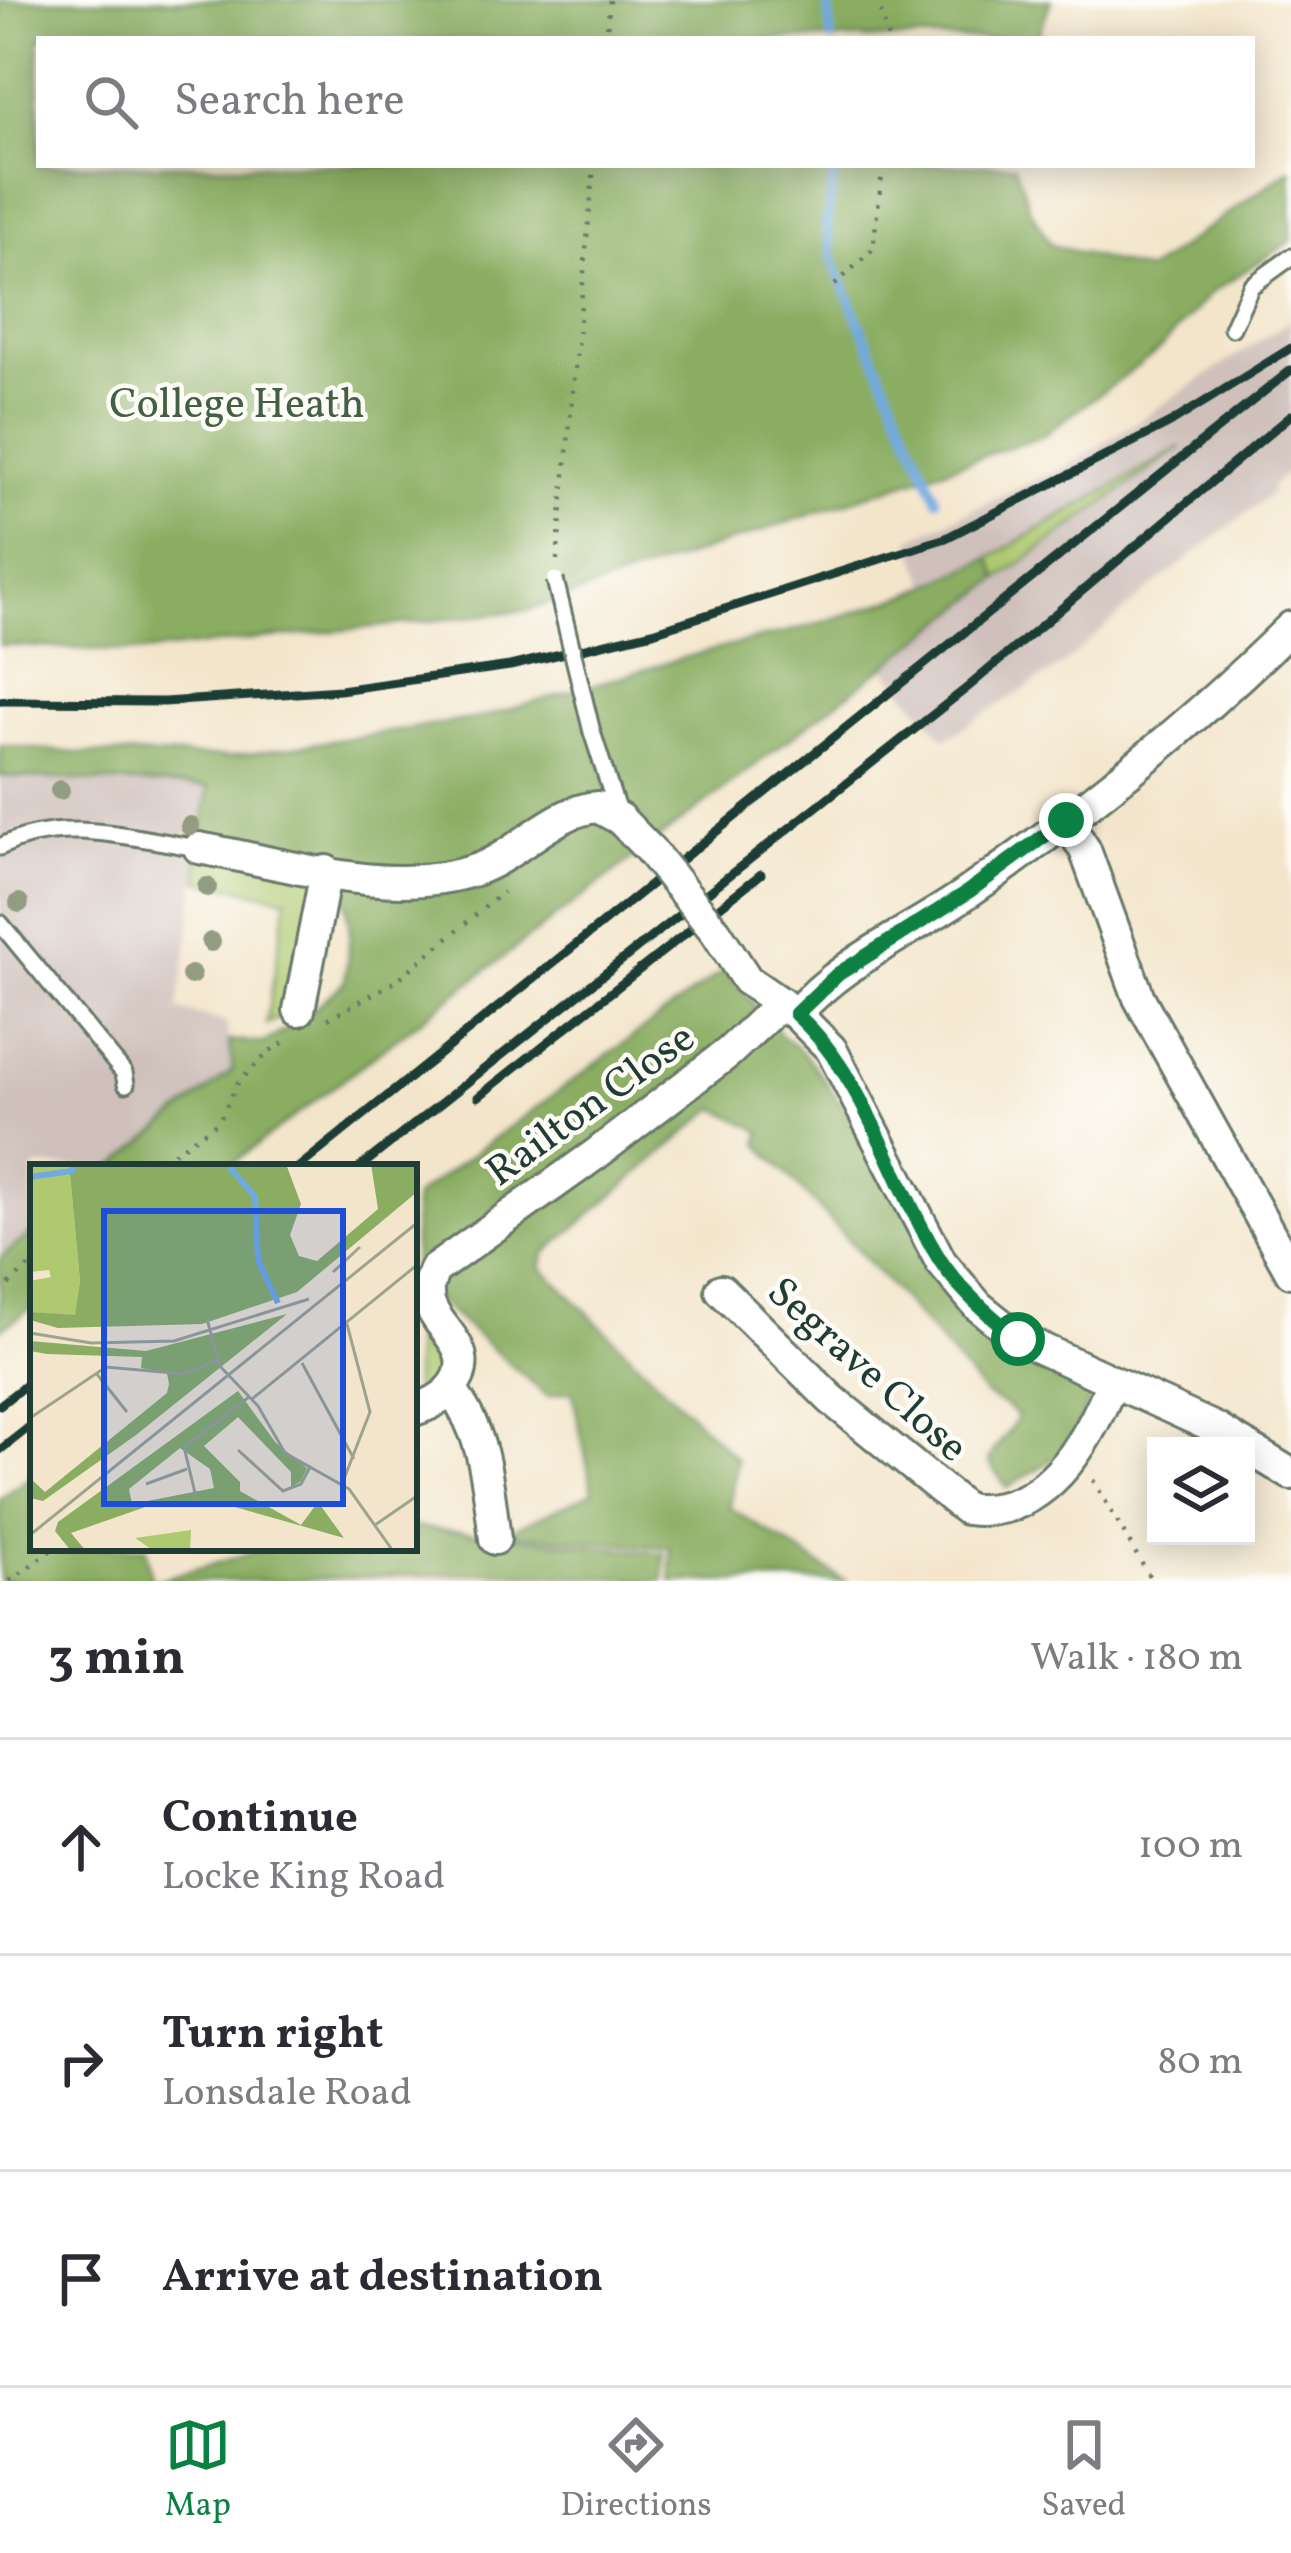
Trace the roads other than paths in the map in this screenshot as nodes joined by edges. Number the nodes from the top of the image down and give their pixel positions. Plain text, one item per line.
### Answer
1 (1291, 257) edge
2 (1232, 328) dead end
3 (554, 580) road end
4 (1291, 627) edge
5 (620, 819) junction
6 (1066, 820) junction
7 (0, 847) edge
8 (199, 848) joint
9 (326, 871) junction
10 (0, 923) edge
11 (789, 1009) junction
12 (312, 1015) road end
13 (126, 1084) dead end
14 (1291, 1272) edge
15 (721, 1290) dead end
16 (1112, 1382) junction
17 (451, 1390) junction
18 (417, 1408) edge
19 (1289, 1468) edge
20 (495, 1539) dead end

1 - 2 lane
3 - 5 lane, bridge
4 - 6 street, Railton Close
5 - 9 street
5 - 11 street, bridge
6 - 11 street, Railton Close
6 - 14 street
7 - 8 lane
8 - 9 street
9 - 12 street
10 - 13 lane
11 - 16 street
11 - 17 street, Railton Close
15 - 16 street, Segrave Close
16 - 19 street
17 - 18 street
17 - 20 street, Railton Close

